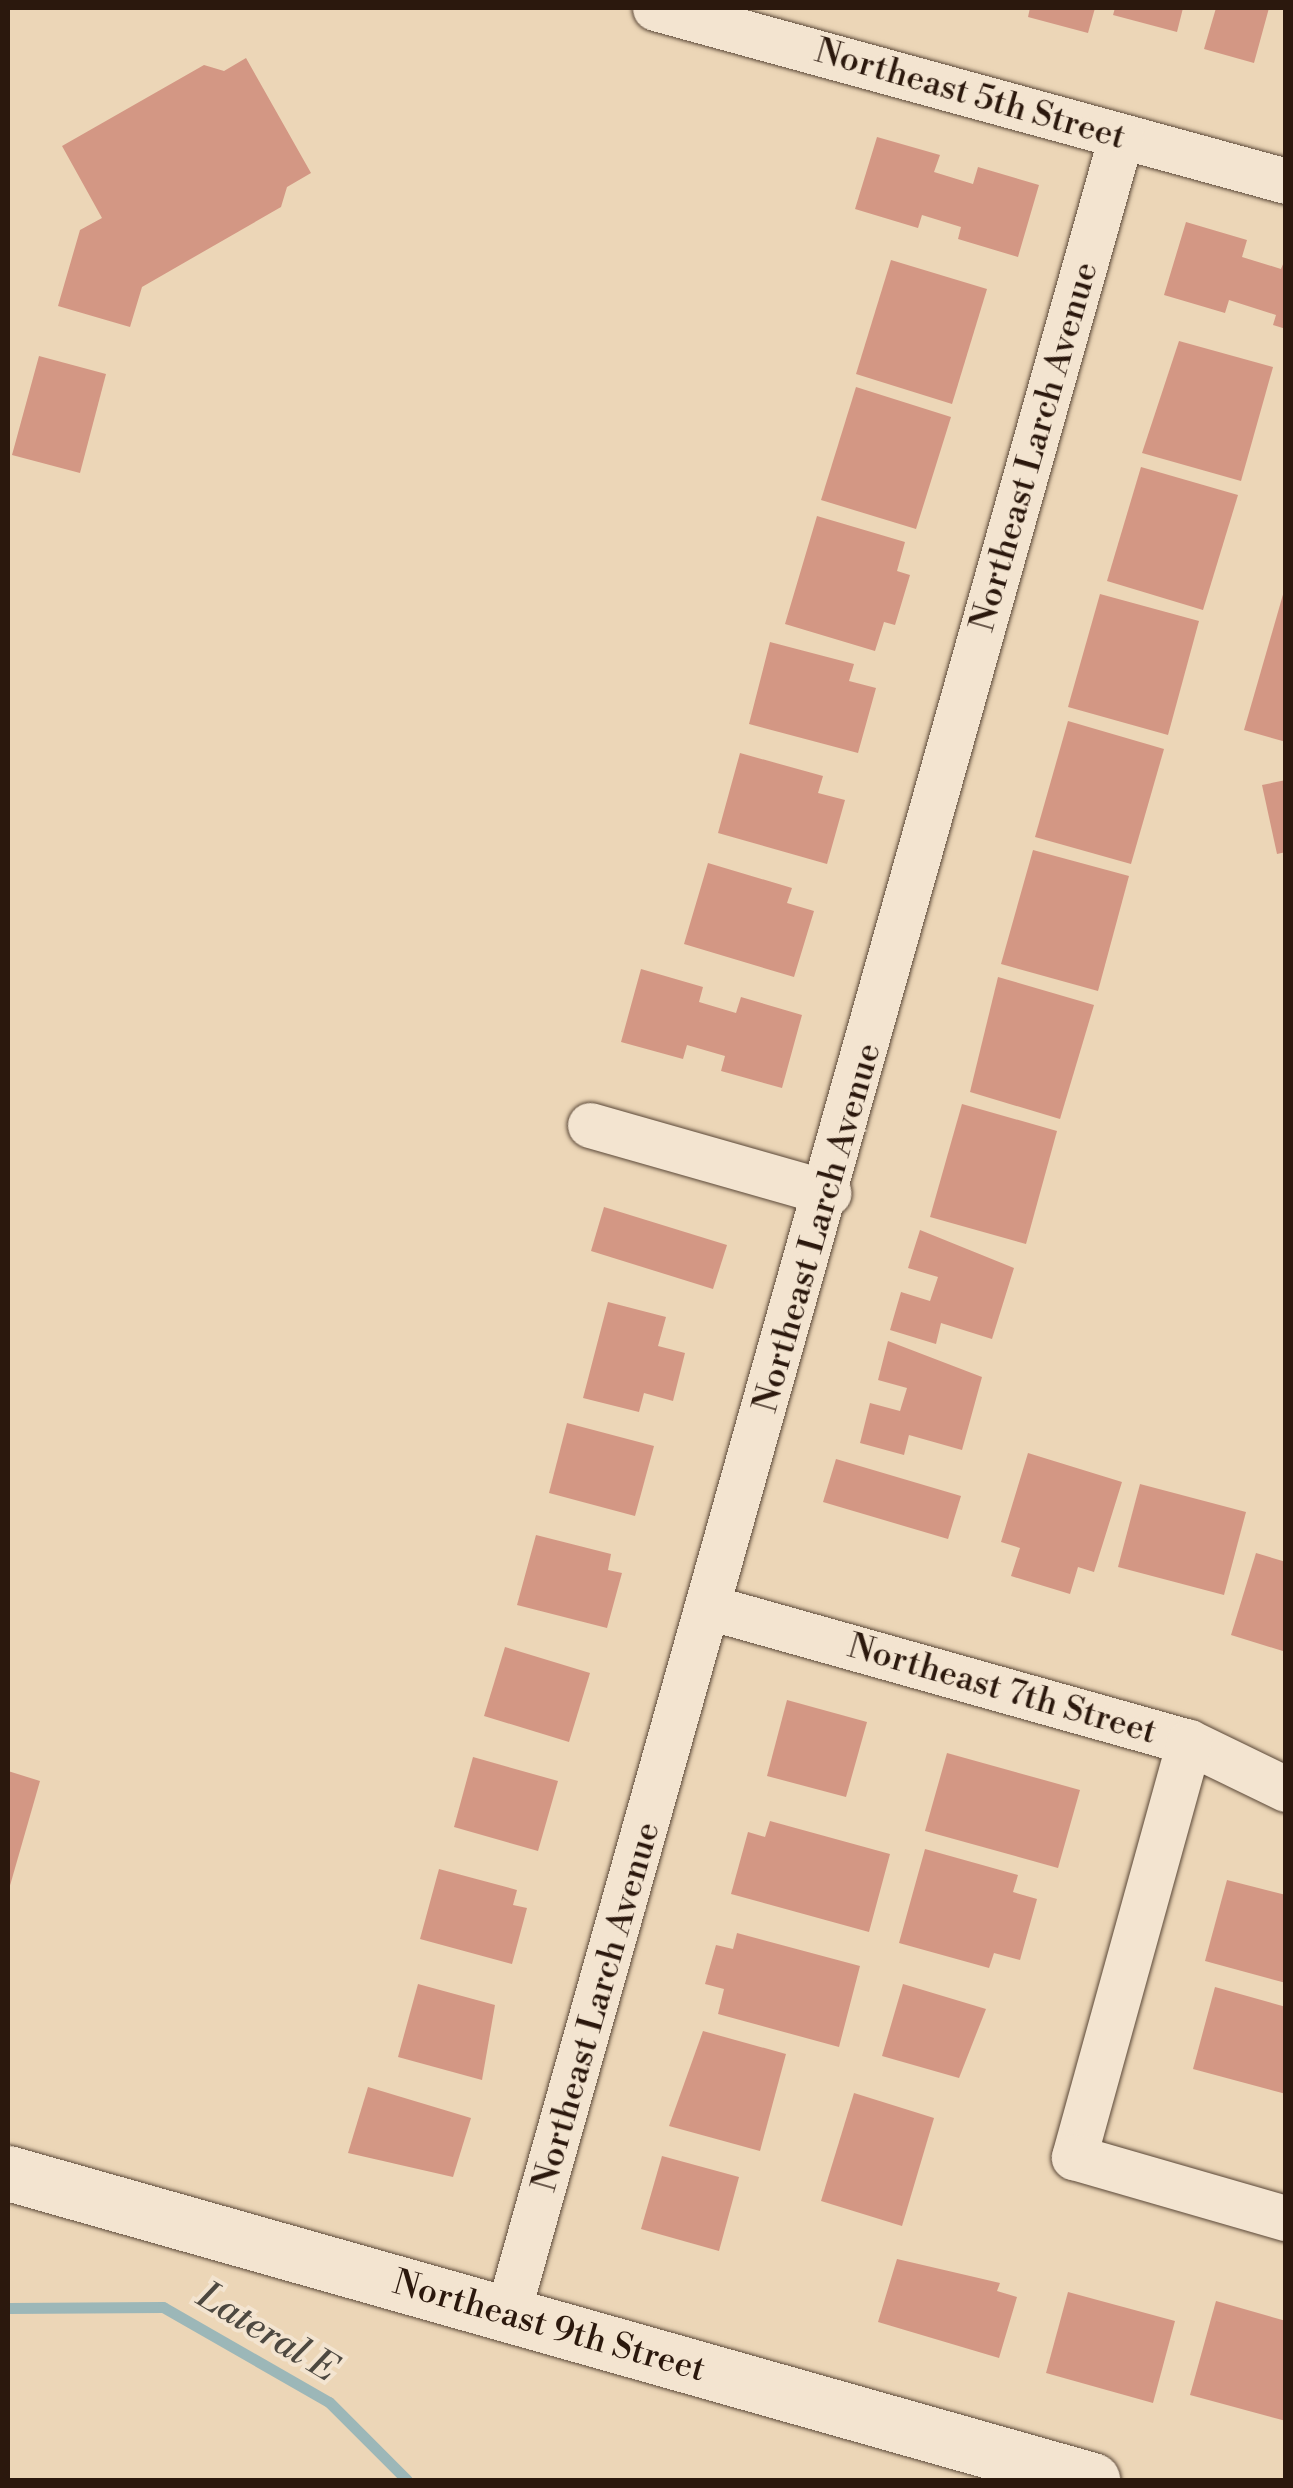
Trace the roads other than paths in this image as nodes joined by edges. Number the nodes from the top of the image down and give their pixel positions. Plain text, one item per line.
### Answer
1 (655, 8) edge
2 (1122, 137) junction
3 (1286, 181) edge
4 (590, 1125) dead end
5 (828, 1193) junction
6 (712, 1608) junction
7 (1189, 1742) junction
8 (1286, 1789) edge
9 (8, 2173) edge
10 (1286, 2218) edge
11 (507, 2316) junction
12 (1092, 2480) edge

1 - 2 street, Northeast 5th Street
2 - 3 street, Northeast 5th Street
2 - 5 street, Northeast Larch Avenue
4 - 5 street
5 - 6 street, Northeast Larch Avenue
6 - 7 street, Northeast 7th Street
6 - 11 street, Northeast Larch Avenue
7 - 8 street, Northeast 7th Street
7 - 10 street
9 - 11 main road, Northeast 9th Street
11 - 12 main road, Northeast 9th Street

